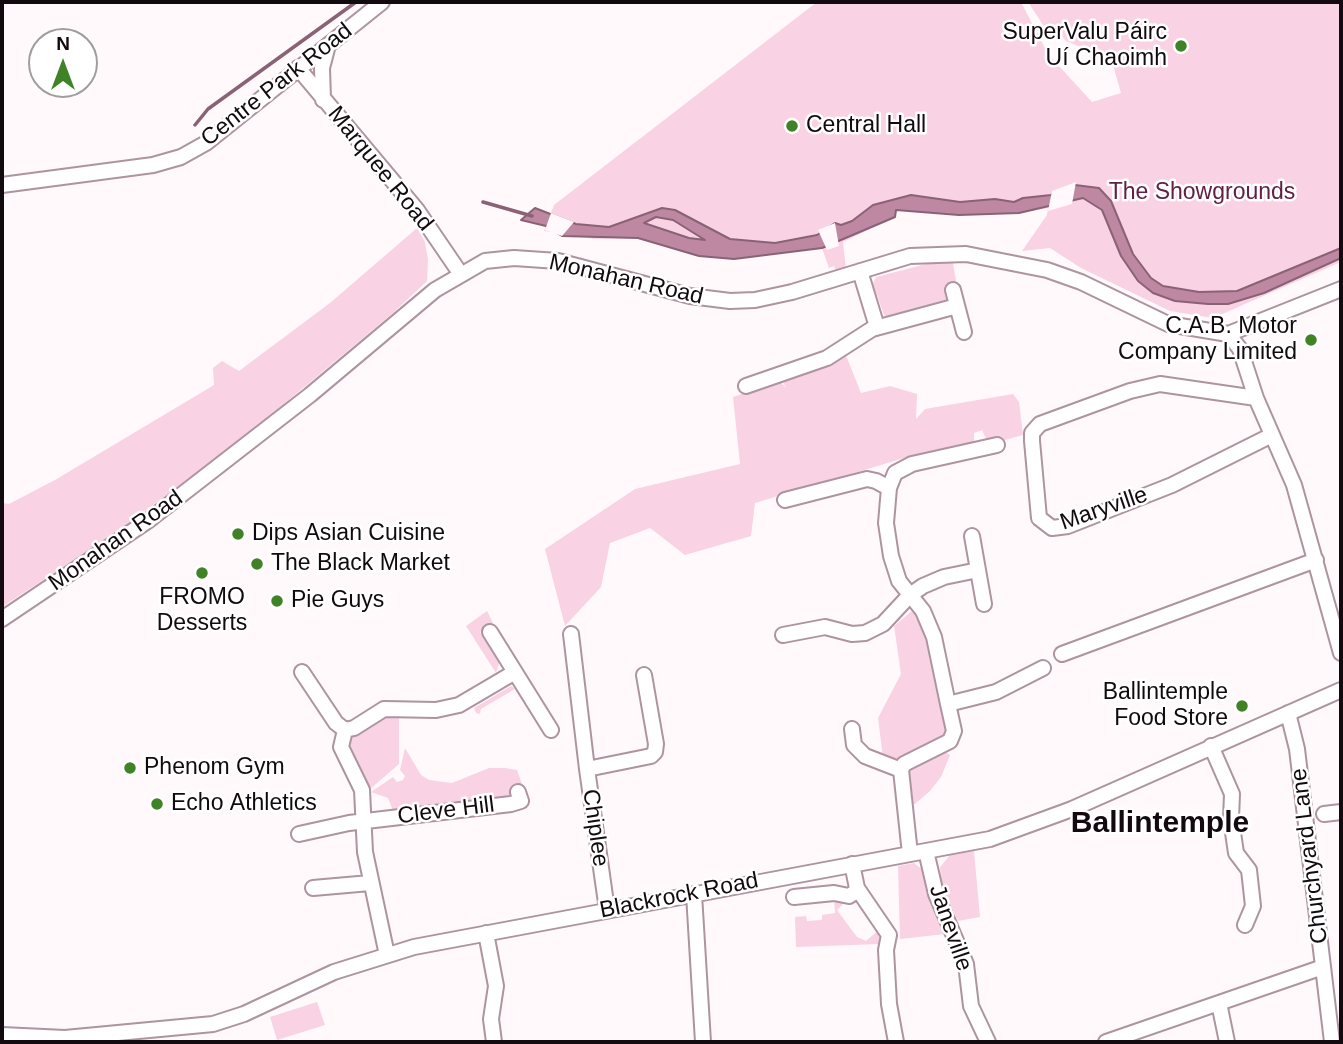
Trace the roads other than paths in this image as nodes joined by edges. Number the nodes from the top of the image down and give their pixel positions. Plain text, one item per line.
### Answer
1 (382, 2) edge
2 (328, 45) junction
3 (298, 68) junction
4 (323, 100) junction
5 (2, 185) edge
6 (860, 271) junction
7 (460, 273) junction
8 (1341, 289) edge
9 (953, 290) dead end
10 (957, 306) junction
11 (877, 327) junction
12 (964, 332) dead end
13 (1228, 334) junction
14 (746, 386) dead end
15 (1256, 398) junction
16 (1272, 435) junction
17 (986, 443) dead end
18 (888, 488) junction
19 (785, 500) dead end
20 (972, 536) dead end
21 (1316, 560) junction
22 (978, 570) junction
23 (910, 595) junction
24 (984, 604) dead end
25 (2, 619) edge
26 (490, 632) dead end
27 (571, 634) dead end
28 (783, 635) dead end
29 (1341, 653) edge
30 (1062, 654) dead end
31 (1043, 668) dead end
32 (302, 672) dead end
33 (514, 672) junction
34 (644, 675) dead end
35 (1341, 690) edge
36 (948, 704) junction
37 (1288, 713) junction
38 (852, 729) dead end
39 (345, 730) junction
40 (551, 730) dead end
41 (1211, 746) junction
42 (587, 769) junction
43 (901, 770) junction
44 (518, 792) dead end
45 (1341, 812) edge
46 (1324, 814) dead end
47 (362, 822) junction
48 (299, 834) dead end
49 (926, 851) junction
50 (911, 854) junction
51 (852, 864) junction
52 (370, 883) junction
53 (313, 888) dead end
54 (858, 890) junction
55 (694, 894) junction
56 (794, 897) dead end
57 (607, 910) junction
58 (1245, 925) dead end
59 (486, 933) junction
60 (387, 955) junction
61 (1323, 967) junction
62 (1219, 1003) junction
63 (1335, 1004) edge
64 (2, 1035) edge
65 (43, 1040) edge
66 (1113, 1041) edge
67 (494, 1042) edge
68 (703, 1042) edge
69 (896, 1042) edge
70 (988, 1042) edge
71 (1227, 1042) edge
72 (1332, 1042) edge

1 - 2 street, Centre Park Road
2 - 3 street, Centre Park Road
2 - 4 street
3 - 4 street, Marquee Road
3 - 5 street, Centre Park Road
4 - 7 street, Marquee Road
6 - 7 street, Monahan Road
6 - 11 street
6 - 13 street, Monahan Road
7 - 25 street, Monahan Road
8 - 13 street
9 - 10 street
10 - 11 street
10 - 12 street
11 - 14 street
13 - 15 street
15 - 16 street
15 - 16 street, Maryville
16 - 21 street
17 - 18 street
18 - 19 street
18 - 23 street
20 - 22 street
21 - 29 street
21 - 30 street
22 - 23 street
22 - 24 street
23 - 28 street
23 - 36 street
26 - 33 street
27 - 42 street
31 - 36 street
32 - 39 street
33 - 39 street
33 - 40 street
34 - 42 street, Chiplee
35 - 37 street, Blackrock Road
36 - 43 street
37 - 41 street, Blackrock Road
37 - 61 street, Churchyard Lane
38 - 43 street
39 - 47 street
41 - 49 street, Blackrock Road
41 - 58 street
42 - 57 street, Chiplee
43 - 50 street
44 - 47 street, Cleve Hill
45 - 46 street
47 - 48 street, Cleve Hill
47 - 52 street
49 - 50 street, Blackrock Road
49 - 70 street, Janeville
50 - 51 street, Blackrock Road
51 - 54 street
51 - 55 street, Blackrock Road
52 - 53 street
52 - 60 street
54 - 56 street
54 - 69 street
55 - 57 street, Blackrock Road
55 - 68 street
57 - 59 street, Blackrock Road
59 - 60 street, Blackrock Road
59 - 67 street
60 - 65 street, Blackrock Road
61 - 62 street
61 - 63 street, Churchyard Lane
62 - 66 street
62 - 71 street
63 - 72 street, Churchyard Lane
64 - 65 street, Blackrock Road

